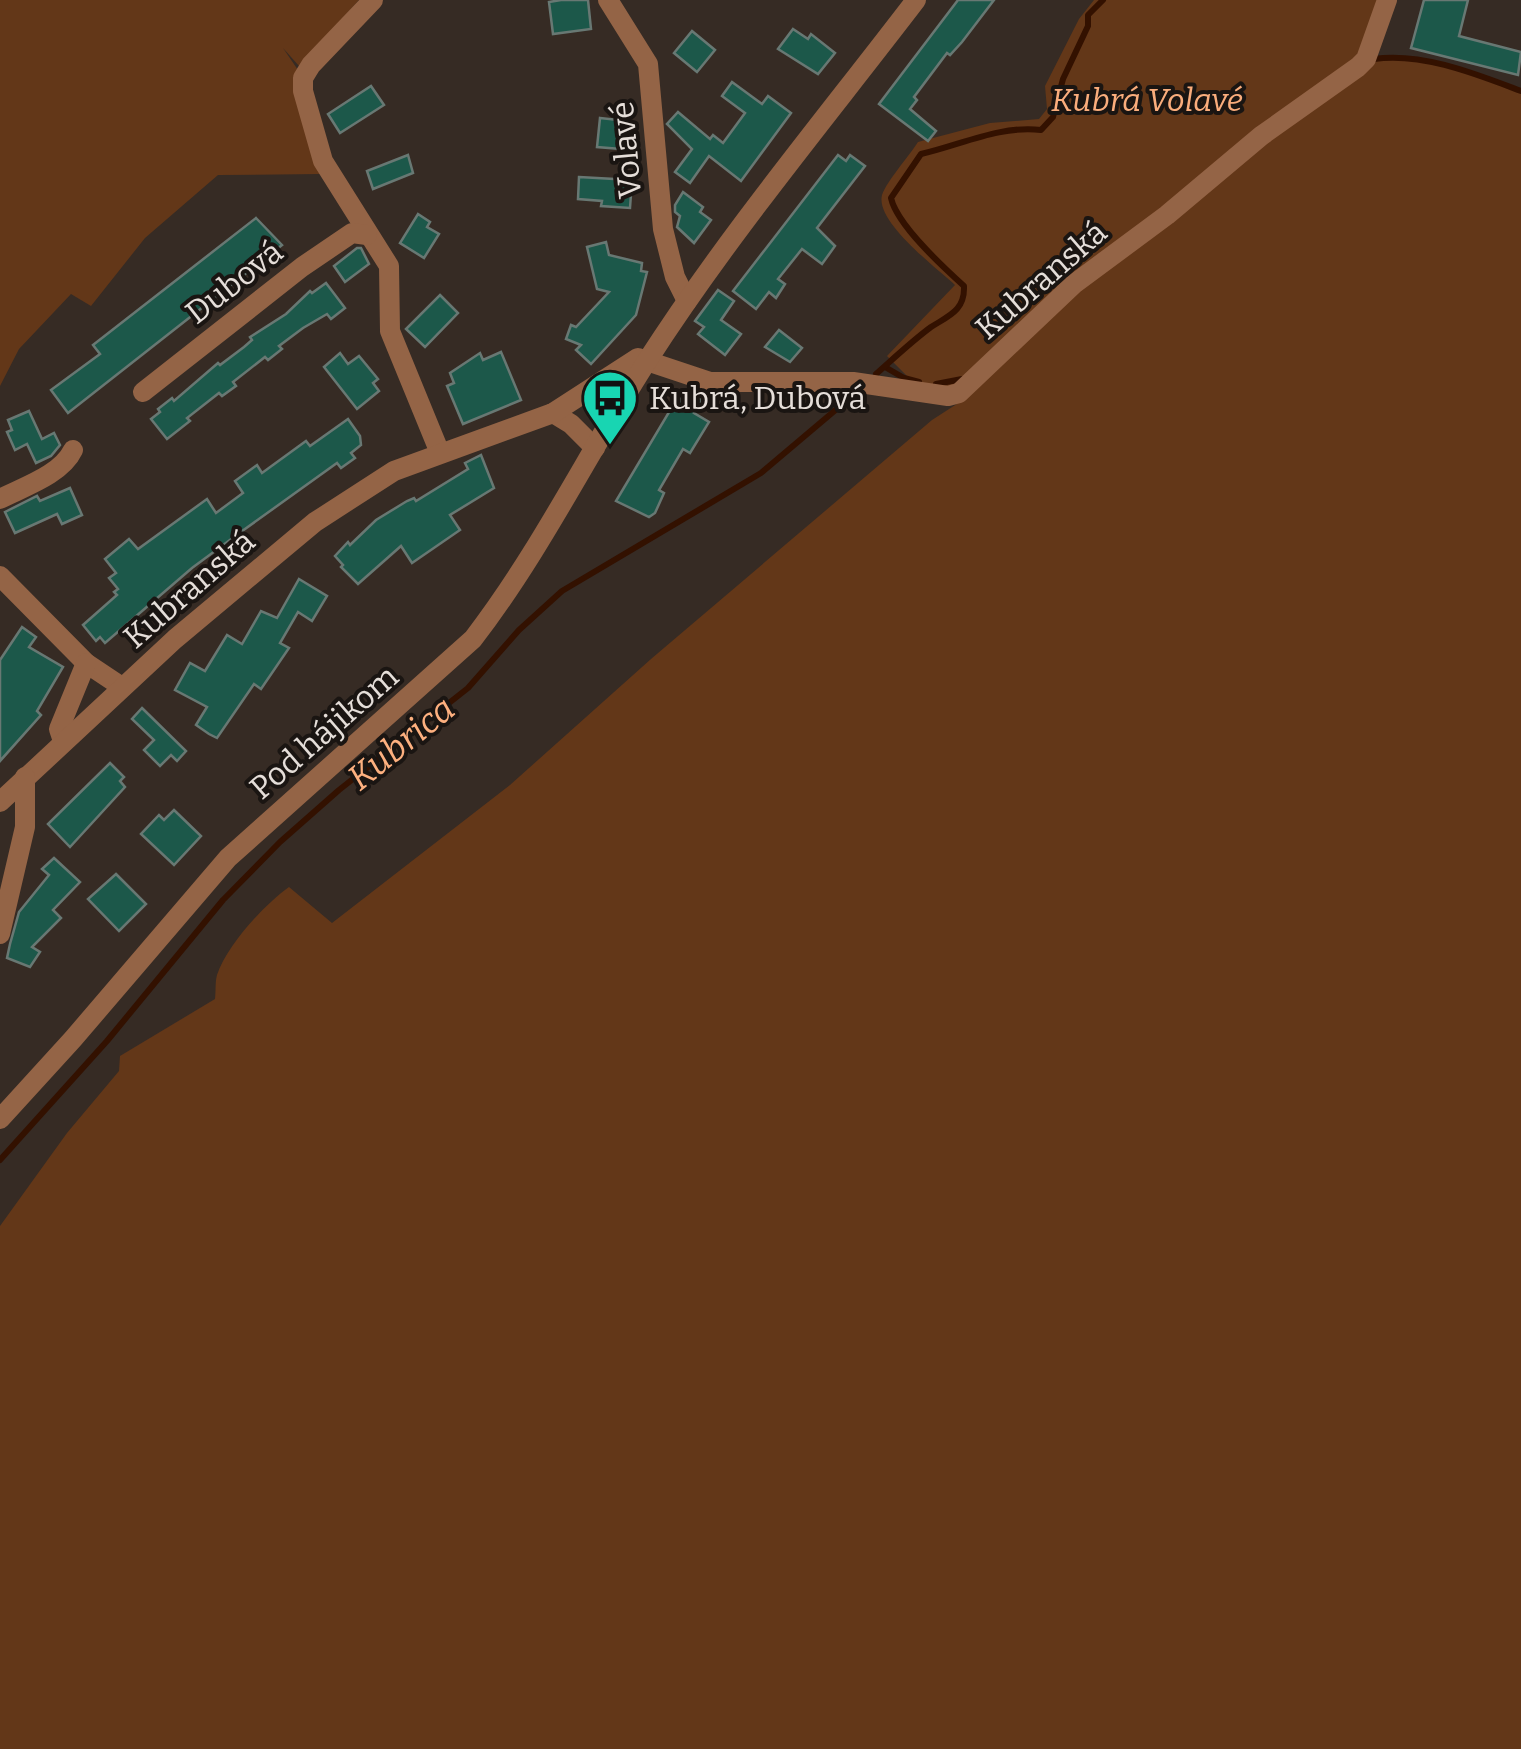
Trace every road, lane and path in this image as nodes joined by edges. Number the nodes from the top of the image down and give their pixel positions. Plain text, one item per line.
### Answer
1 (373, 0) edge
2 (608, 0) edge
3 (916, 0) edge
4 (1386, 0) edge
5 (367, 235) junction
6 (687, 302) junction
7 (647, 361) junction
8 (143, 392) dead end
9 (553, 413) junction
10 (595, 448) junction
11 (72, 450) dead end
12 (440, 453) junction
13 (0, 499) edge
14 (0, 576) edge
15 (86, 663) junction
16 (122, 687) junction
17 (62, 740) junction
18 (26, 778) junction
19 (0, 802) edge
20 (0, 934) edge
21 (0, 1119) edge

1 - 5 street
2 - 6 street, Volavé
3 - 6 street
4 - 7 street, Kubranská
5 - 8 street, Dubová
5 - 12 street
6 - 7 street
7 - 9 street, Kubranská
7 - 10 street, Pod hájikom
9 - 10 street
9 - 12 street, Kubranská
10 - 21 street, Pod hájikom
11 - 13 street
12 - 16 street, Kubranská
14 - 15 street
15 - 16 street
15 - 17 street
16 - 17 street, Kubranská
17 - 18 street, Kubranská
18 - 19 street, Kubranská
18 - 20 street

